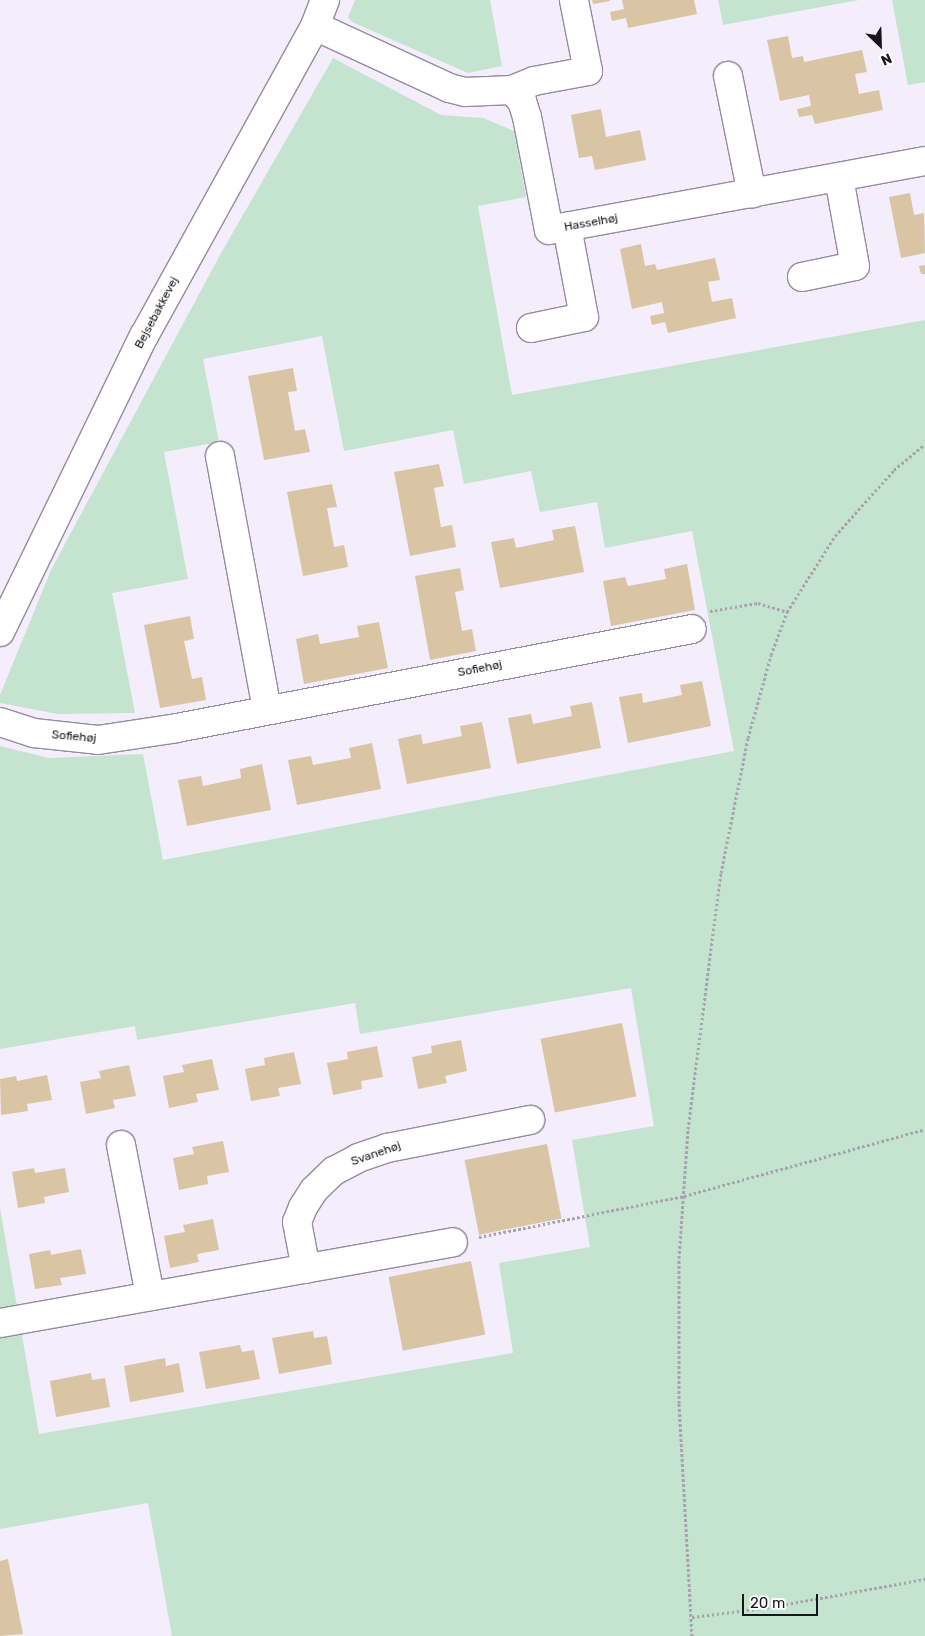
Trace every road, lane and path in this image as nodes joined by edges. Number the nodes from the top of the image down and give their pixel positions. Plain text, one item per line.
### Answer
1 (324, 0) edge
2 (574, 0) edge
3 (315, 26) junction
4 (728, 76) dead end
5 (512, 90) junction
6 (925, 161) edge
7 (839, 178) junction
8 (752, 194) junction
9 (567, 227) junction
10 (802, 277) dead end
11 (531, 328) dead end
12 (925, 444) edge
13 (220, 456) dead end
14 (787, 612) junction
15 (692, 629) joint
16 (0, 632) edge
17 (267, 709) junction
18 (0, 722) edge
19 (530, 1120) dead end
20 (925, 1129) edge
21 (121, 1145) dead end
22 (684, 1196) junction
23 (453, 1242) joint
24 (306, 1269) junction
25 (150, 1296) junction
26 (0, 1323) edge
27 (925, 1579) edge
28 (692, 1617) junction
29 (692, 1636) edge

1 - 3 street, Bejsebakkevej
2 - 5 street
3 - 5 street
3 - 16 street, Bejsebakkevej
4 - 8 street
5 - 9 street, Hasselhøj
6 - 7 street, Hasselhøj
7 - 8 street, Hasselhøj
7 - 10 street
8 - 9 street, Hasselhøj
9 - 11 street
12 - 14 path
13 - 17 street
14 - 15 path
14 - 22 path
15 - 17 street, Sofiehøj
17 - 18 street, Sofiehøj
19 - 24 street, Svanehøj
20 - 22 path
21 - 25 street
22 - 23 path
22 - 28 path
23 - 24 street
24 - 25 street
25 - 26 street
27 - 28 path
28 - 29 path

